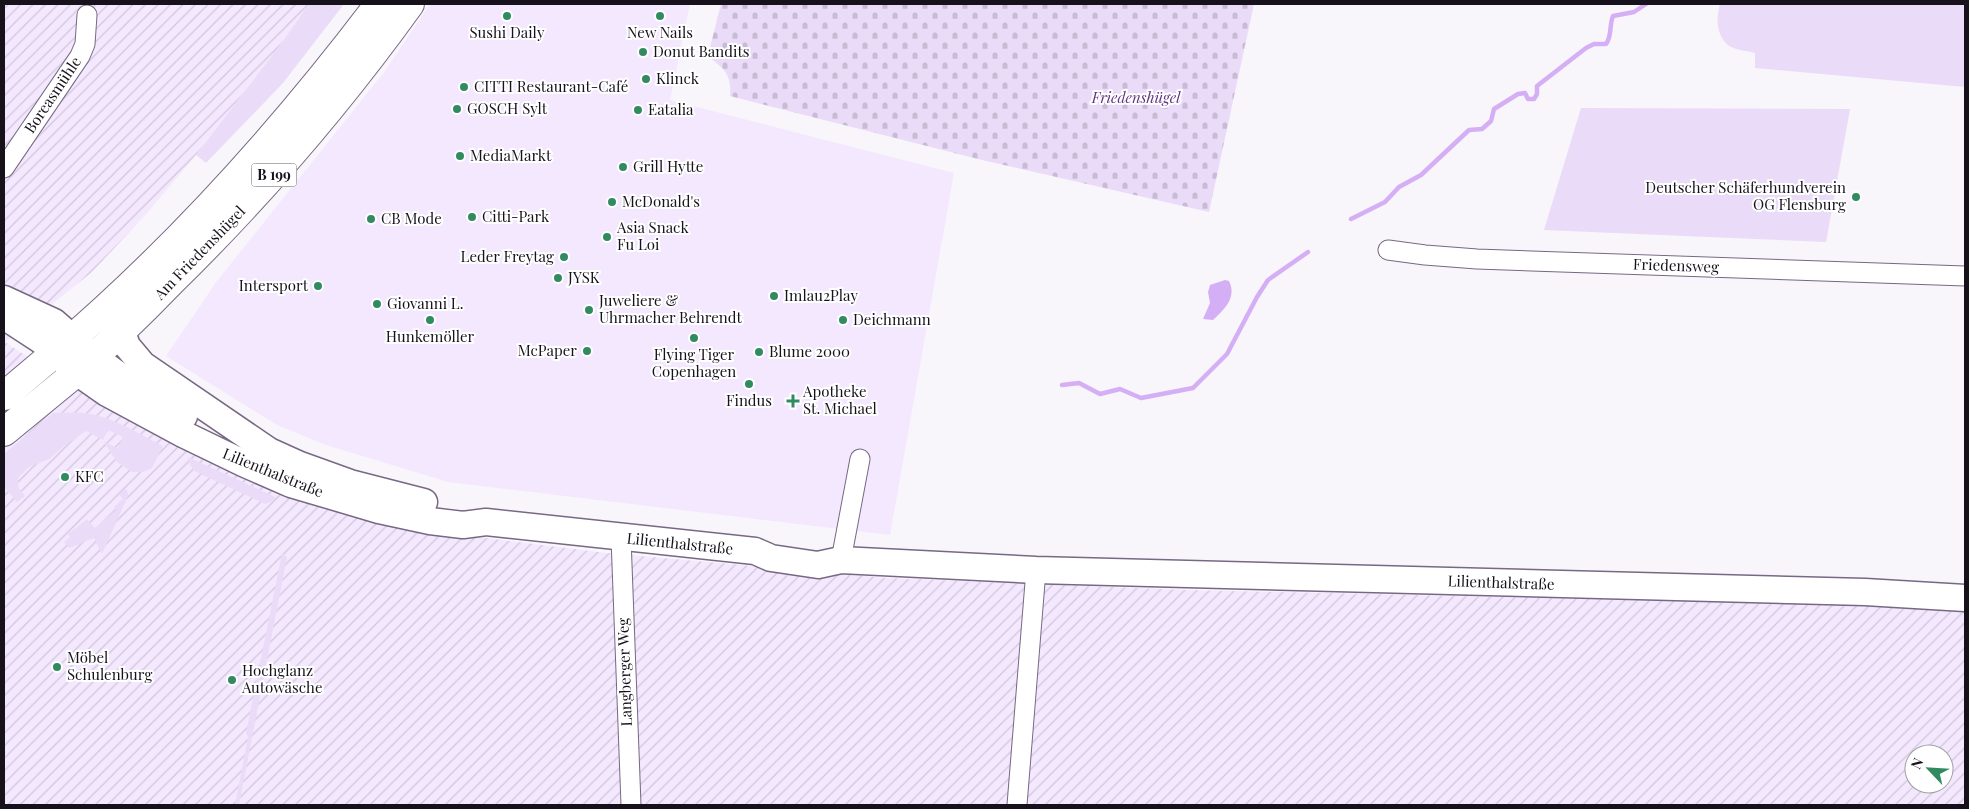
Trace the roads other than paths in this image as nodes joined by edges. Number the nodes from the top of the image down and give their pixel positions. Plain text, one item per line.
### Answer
1 (379, 4) edge
2 (410, 4) edge
3 (87, 16) dead end
4 (4, 168) edge
5 (1388, 250) dead end
6 (1965, 276) edge
7 (4, 299) edge
8 (4, 316) edge
9 (122, 332) junction
10 (64, 345) junction
11 (86, 365) junction
12 (4, 396) edge
13 (4, 432) edge
14 (269, 451) junction
15 (860, 459) dead end
16 (486, 522) junction
17 (621, 538) junction
18 (841, 560) junction
19 (1036, 570) junction
20 (1965, 598) edge
21 (1017, 804) edge
22 (631, 805) edge

1 - 10 main road, Am Friedenshügel / B 199
2 - 9 main road, Am Friedenshügel / B 199
3 - 4 street, Boreasmühle
5 - 6 street, Friedensweg
7 - 10 street
8 - 10 street
9 - 11 main road, Am Friedenshügel / B 199
9 - 14 street, Lilienthalstraße
10 - 11 street
10 - 12 main road, Am Friedenshügel / B 199
11 - 13 main road, Am Friedenshügel / B 199
11 - 14 street, Lilienthalstraße
11 - 16 street, Lilienthalstraße
14 - 16 street, Lilienthalstraße
15 - 18 street
16 - 17 street, Lilienthalstraße
17 - 18 street, Lilienthalstraße
17 - 22 street, Langberger Weg
18 - 19 street, Lilienthalstraße
19 - 20 street, Lilienthalstraße
19 - 21 street

